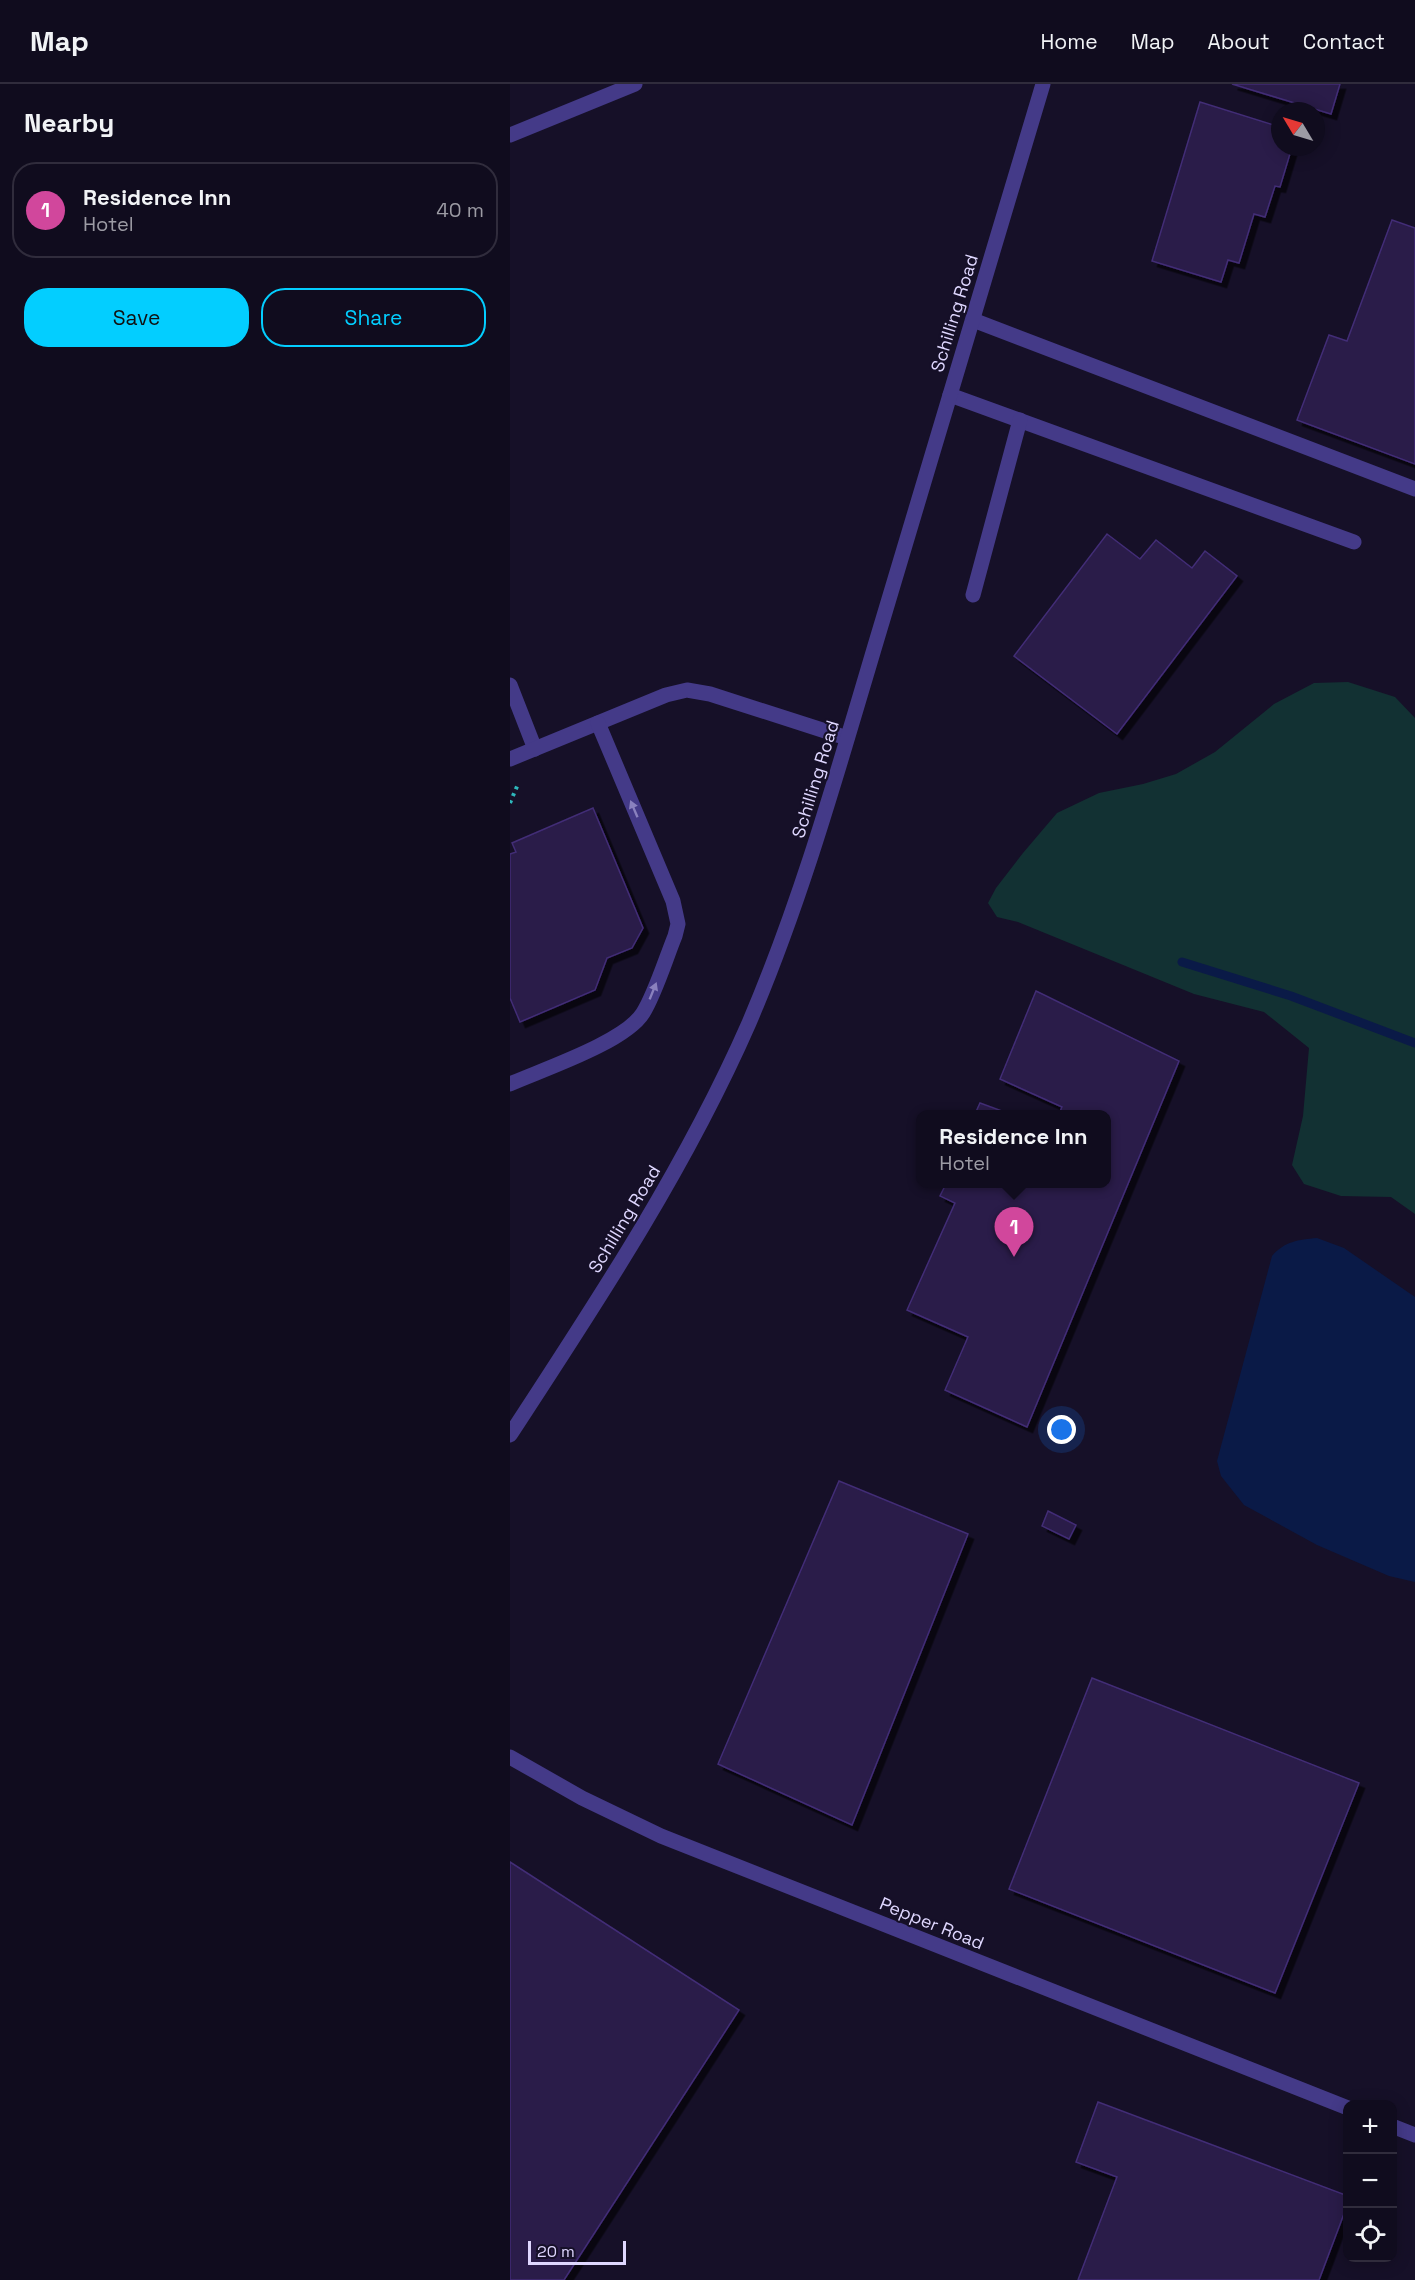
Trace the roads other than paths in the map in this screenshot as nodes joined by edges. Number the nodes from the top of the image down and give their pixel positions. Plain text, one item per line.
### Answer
1 (635, 84) edge
2 (1043, 84) edge
3 (510, 135) edge
4 (972, 320) junction
5 (950, 394) junction
6 (1020, 420) junction
7 (1415, 489) edge
8 (1354, 543) dead end
9 (973, 595) dead end
10 (510, 685) edge
11 (598, 723) junction
12 (847, 738) junction
13 (535, 749) junction
14 (510, 759) edge
15 (510, 1084) edge
16 (510, 1435) edge
17 (510, 1757) edge
18 (1343, 2106) edge
19 (1397, 2128) edge
20 (1415, 2135) edge

1 - 3 street
2 - 4 street, Schilling Road
4 - 5 street, Schilling Road
4 - 7 street
5 - 6 street
5 - 12 street, Schilling Road
6 - 8 street
6 - 9 street
10 - 13 street
11 - 12 street
11 - 13 street
15 -> 11 street
12 - 16 street, Schilling Road
13 - 14 street
17 - 18 street, Pepper Road
19 - 20 street

